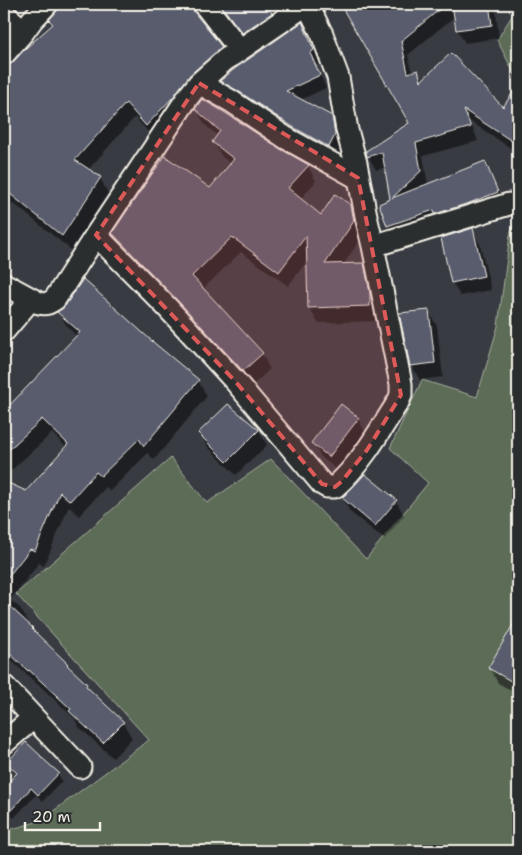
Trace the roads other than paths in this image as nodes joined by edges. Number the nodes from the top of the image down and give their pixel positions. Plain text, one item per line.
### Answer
1 (47, 4) edge
2 (204, 4) edge
3 (307, 4) edge
4 (4, 14) edge
5 (24, 31) junction
6 (240, 50) junction
7 (4, 54) edge
8 (199, 83) junction
9 (358, 178) junction
10 (509, 204) dead end
11 (96, 235) junction
12 (373, 246) junction
13 (4, 284) edge
14 (31, 299) junction
15 (4, 331) edge
16 (4, 686) edge
17 (33, 718) junction
18 (4, 743) edge
19 (80, 767) dead end

1 - 5 street
2 - 6 street
3 - 6 street
3 - 9 street
4 - 5 street
5 - 7 street
6 - 8 street
8 - 9 street
8 - 11 street
9 - 12 street
10 - 12 street
11 - 12 street
11 - 14 street
13 - 14 street
14 - 15 street
16 - 17 street
17 - 18 street
17 - 19 street

